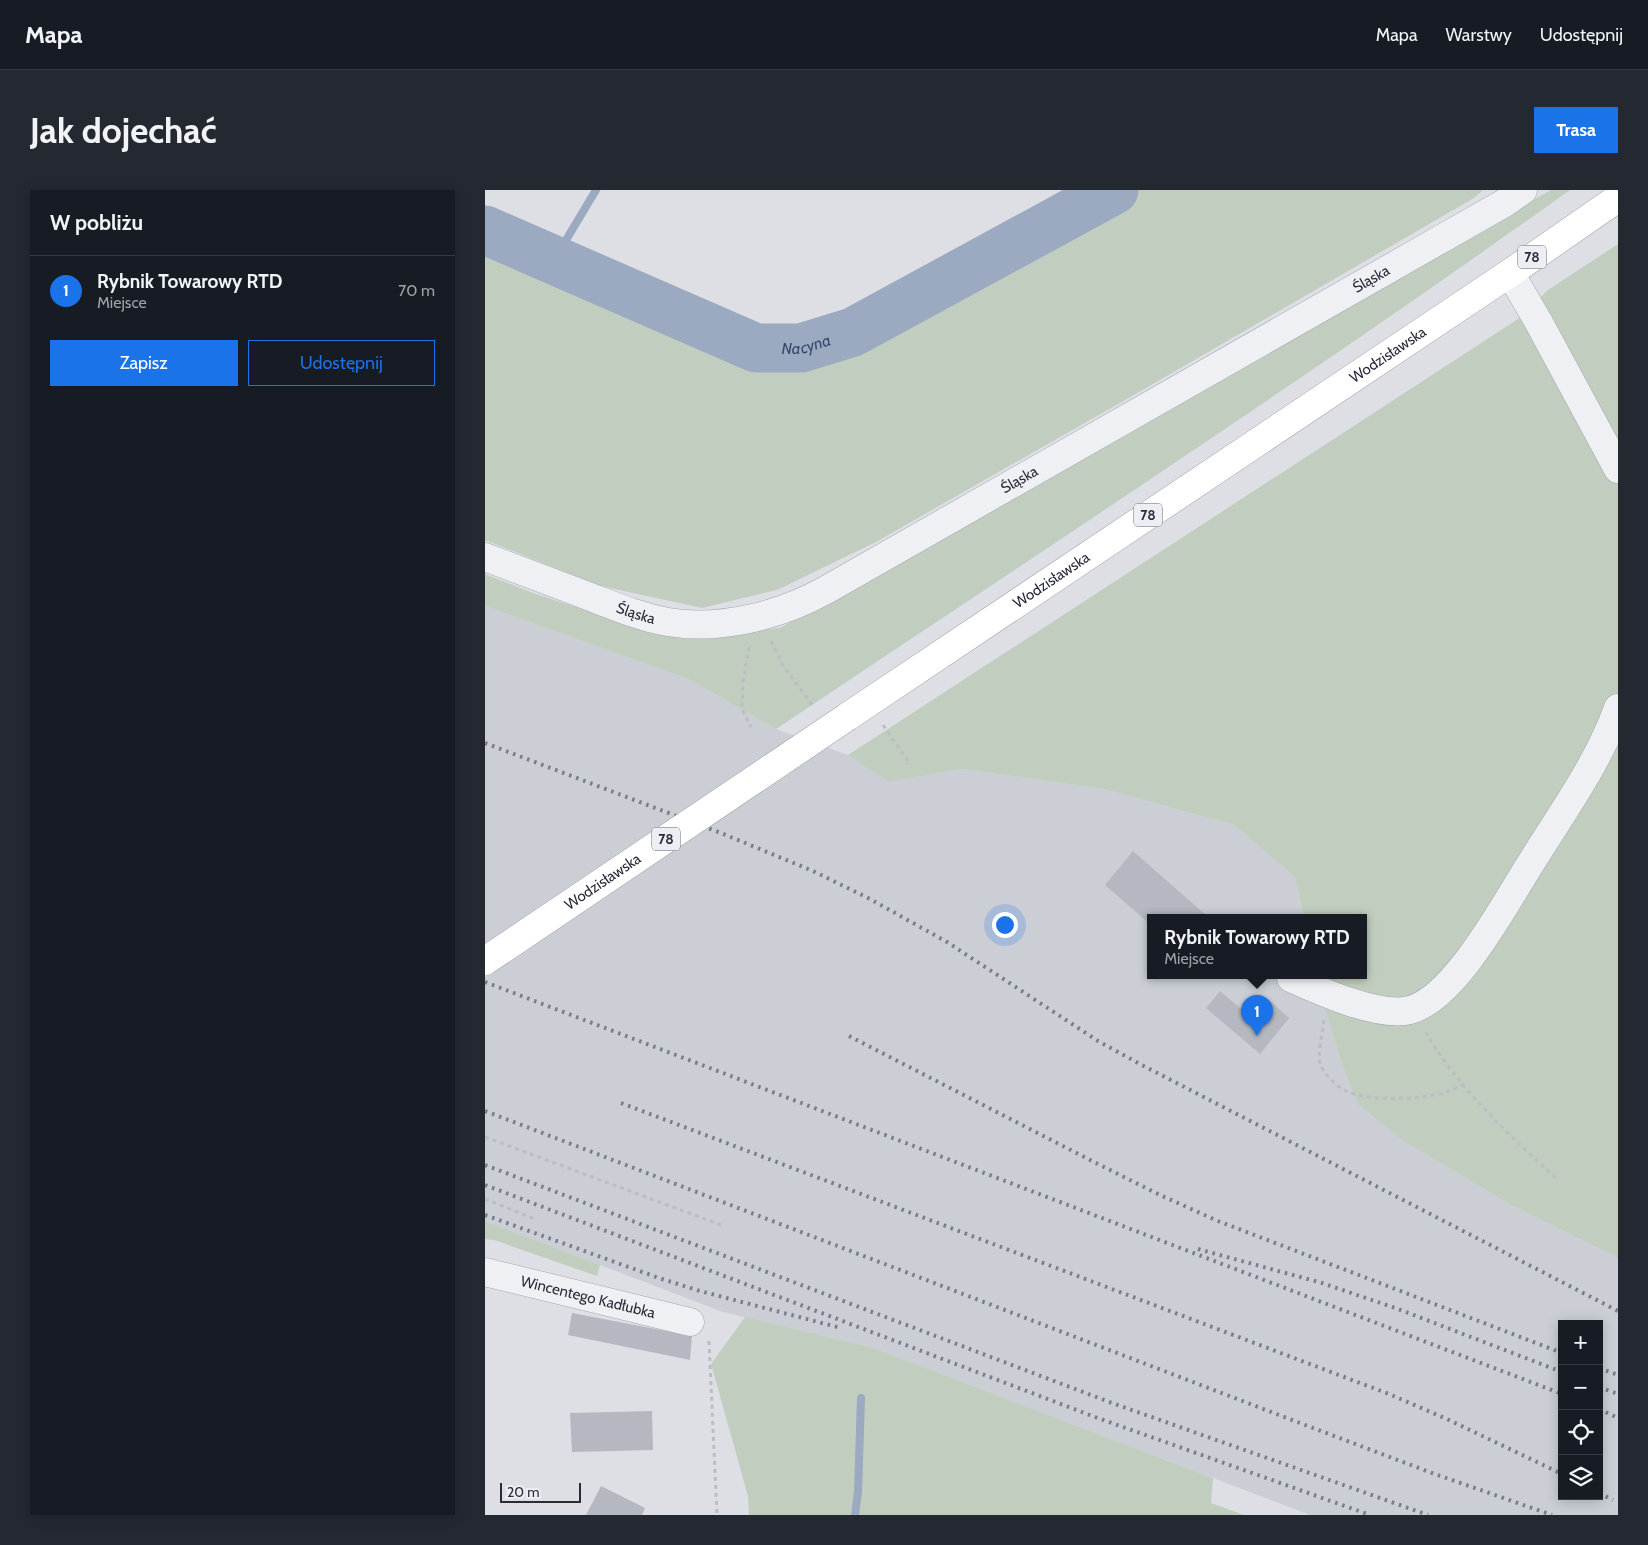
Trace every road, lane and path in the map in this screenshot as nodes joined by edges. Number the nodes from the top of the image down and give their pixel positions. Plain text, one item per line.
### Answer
1 (1523, 190) edge
2 (1618, 198) edge
3 (1510, 273) junction
4 (1618, 469) edge
5 (485, 557) edge
6 (757, 615) junction
7 (784, 667) dead end
8 (1618, 708) edge
9 (817, 711) dead end
10 (879, 720) dead end
11 (751, 727) dead end
12 (908, 761) dead end
13 (485, 961) edge
14 (1293, 979) edge
15 (1332, 996) junction
16 (1417, 1008) junction
17 (1464, 1084) junction
18 (485, 1137) edge
19 (1556, 1178) dead end
20 (485, 1199) edge
21 (535, 1219) dead end
22 (721, 1226) dead end
23 (485, 1272) edge
24 (690, 1322) joint
25 (717, 1515) edge

1 - 6 street, Śląska
2 - 3 main road, Wodzisławska / 78
3 - 4 street
3 - 13 main road, Wodzisławska / 78, bridge
5 - 6 street, Śląska
6 - 11 path
7 - 9 path
8 - 16 street
10 - 12 path
14 - 15 street
15 - 16 street
15 - 17 path
16 - 17 path
17 - 19 path
18 - 22 path
20 - 21 path
23 - 24 street, Wincentego Kadłubka
24 - 25 path

